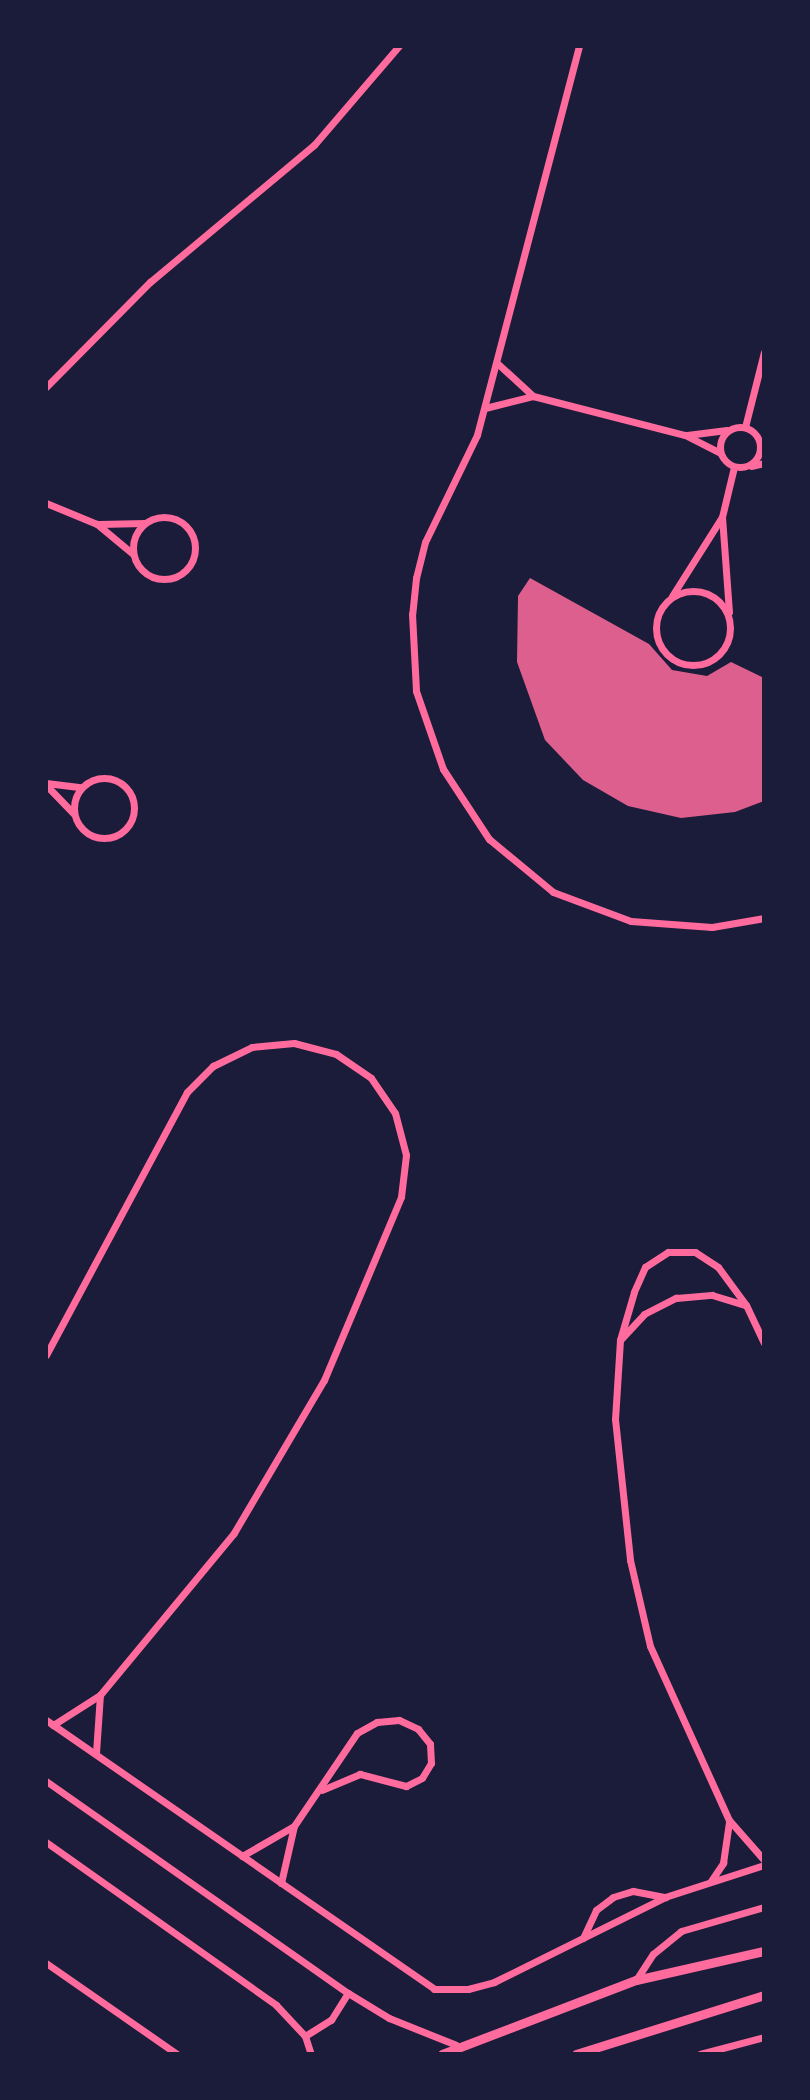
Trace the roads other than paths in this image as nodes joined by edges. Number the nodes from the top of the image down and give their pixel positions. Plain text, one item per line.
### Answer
1 (399, 46) edge
2 (579, 46) edge
3 (764, 352) edge
4 (497, 363) junction
5 (46, 387) edge
6 (533, 396) junction
7 (485, 408) junction
8 (745, 427) junction
9 (731, 429) junction
10 (685, 435) junction
11 (756, 435) junction
12 (764, 441) edge
13 (720, 453) junction
14 (764, 463) edge
15 (748, 466) junction
16 (734, 467) junction
17 (46, 503) edge
18 (722, 517) junction
19 (145, 523) junction
20 (97, 524) junction
21 (134, 555) junction
22 (670, 599) junction
23 (729, 618) junction
24 (46, 784) edge
25 (81, 787) junction
26 (74, 814) junction
27 (764, 918) edge
28 (746, 1305) junction
29 (620, 1340) junction
30 (764, 1343) edge
31 (46, 1355) edge
32 (100, 1695) junction
33 (49, 1722) edge
34 (96, 1753) junction
35 (46, 1781) edge
36 (322, 1790) junction
37 (729, 1820) junction
38 (294, 1826) junction
39 (46, 1842) edge
40 (242, 1856) junction
41 (764, 1863) edge
42 (711, 1881) junction
43 (281, 1883) junction
44 (665, 1897) junction
45 (764, 1907) edge
46 (583, 1938) junction
47 (764, 1951) edge
48 (46, 1963) edge
49 (636, 1980) junction
50 (348, 1993) junction
51 (764, 1995) edge
52 (305, 2036) junction
53 (764, 2037) edge
54 (456, 2045) junction
55 (177, 2054) edge
56 (311, 2054) edge
57 (442, 2054) edge
58 (576, 2054) edge
59 (700, 2054) edge

1 - 5 street
2 - 4 street
3 - 8 street
4 - 6 street
4 - 7 street
6 - 7 street
6 - 10 street
7 - 27 street
8 - 9 street
8 - 11 street
9 - 10 street
9 - 13 street
10 - 13 street
11 - 12 street
11 - 15 street
13 - 16 street
14 - 15 street
15 - 16 street
16 - 18 street
17 - 20 street
18 - 22 street
18 - 23 street
19 - 20 street
19 - 21 street
19 - 21 street
20 - 21 street
22 - 23 street
22 - 23 street
24 - 25 street
24 - 26 street
25 - 26 street
25 - 26 street
28 - 29 street
28 - 29 street
28 - 30 street
29 - 37 street
31 - 32 street
32 - 33 street
32 - 34 street
33 - 34 street
34 - 40 street
35 - 50 street
36 - 36 street
36 - 38 street
37 - 41 street
37 - 42 street
38 - 40 street
38 - 43 street
39 - 52 street
40 - 43 street
41 - 42 street
42 - 44 street
43 - 46 street
44 - 46 street
44 - 46 street
45 - 49 street
47 - 49 street
48 - 55 street
49 - 54 street
50 - 52 street
50 - 54 street
51 - 58 street
52 - 56 street
53 - 59 street
54 - 57 street

